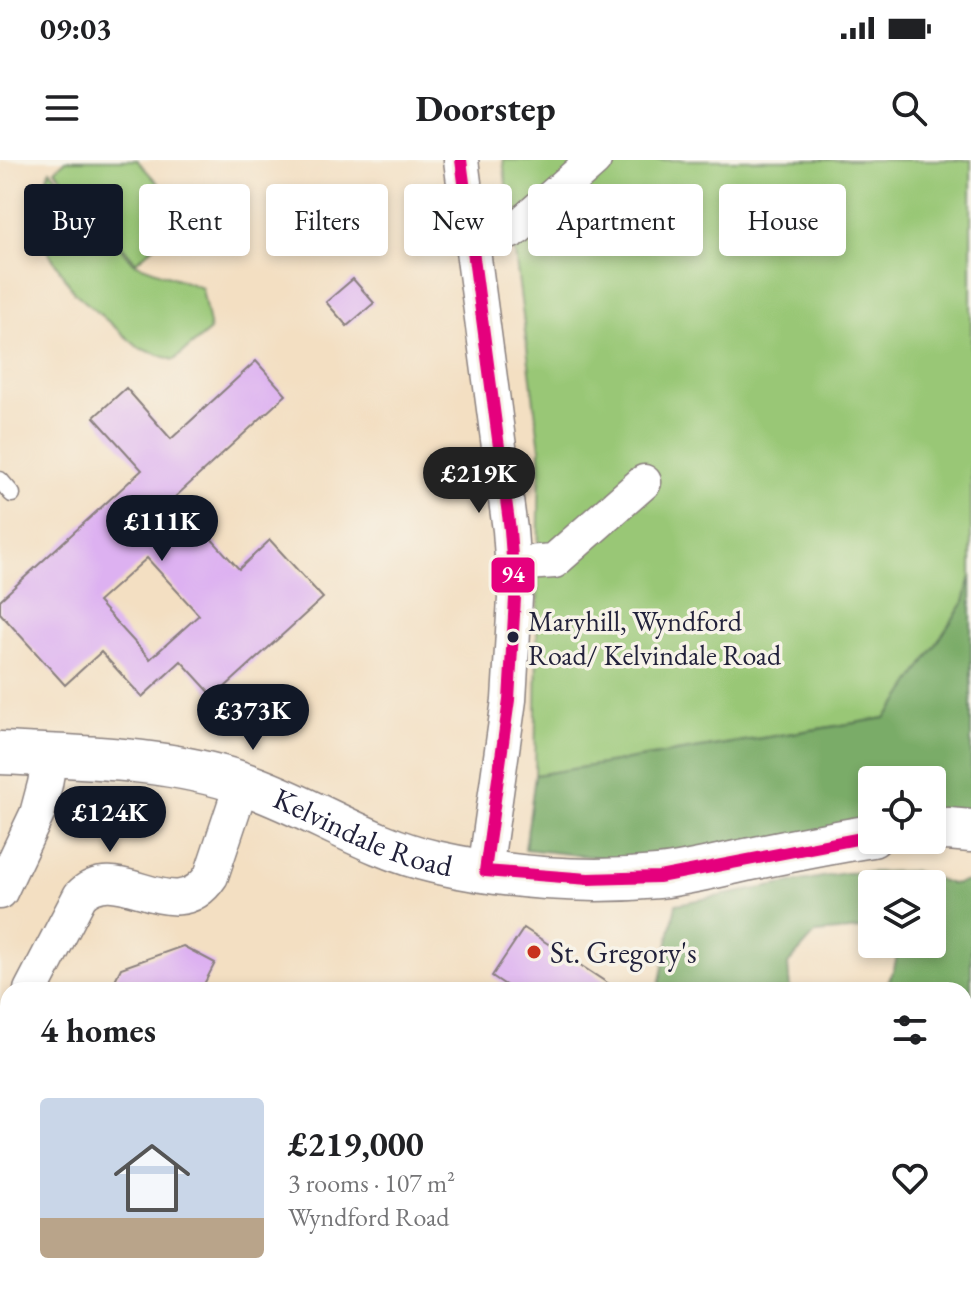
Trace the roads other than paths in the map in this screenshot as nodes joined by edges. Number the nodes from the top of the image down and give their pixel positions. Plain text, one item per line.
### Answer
1 (461, 160) edge
2 (594, 160) edge
3 (464, 184) edge
4 (512, 230) edge
5 (474, 256) edge
6 (0, 480) edge
7 (644, 482) dead end
8 (12, 494) dead end
9 (513, 564) junction
10 (0, 753) edge
11 (50, 755) junction
12 (242, 783) junction
13 (946, 829) edge
14 (971, 831) edge
15 (858, 839) edge
16 (485, 871) junction
17 (0, 892) edge
18 (35, 982) edge

1 - 3 street
2 - 4 street
5 - 9 street
6 - 8 lane
7 - 9 street
9 - 16 street
10 - 11 street, Kelvindale Road
11 - 12 street, Kelvindale Road
11 - 17 street
12 - 16 street, Kelvindale Road
12 - 18 street
13 - 14 street
15 - 16 street, Kelvindale Road

